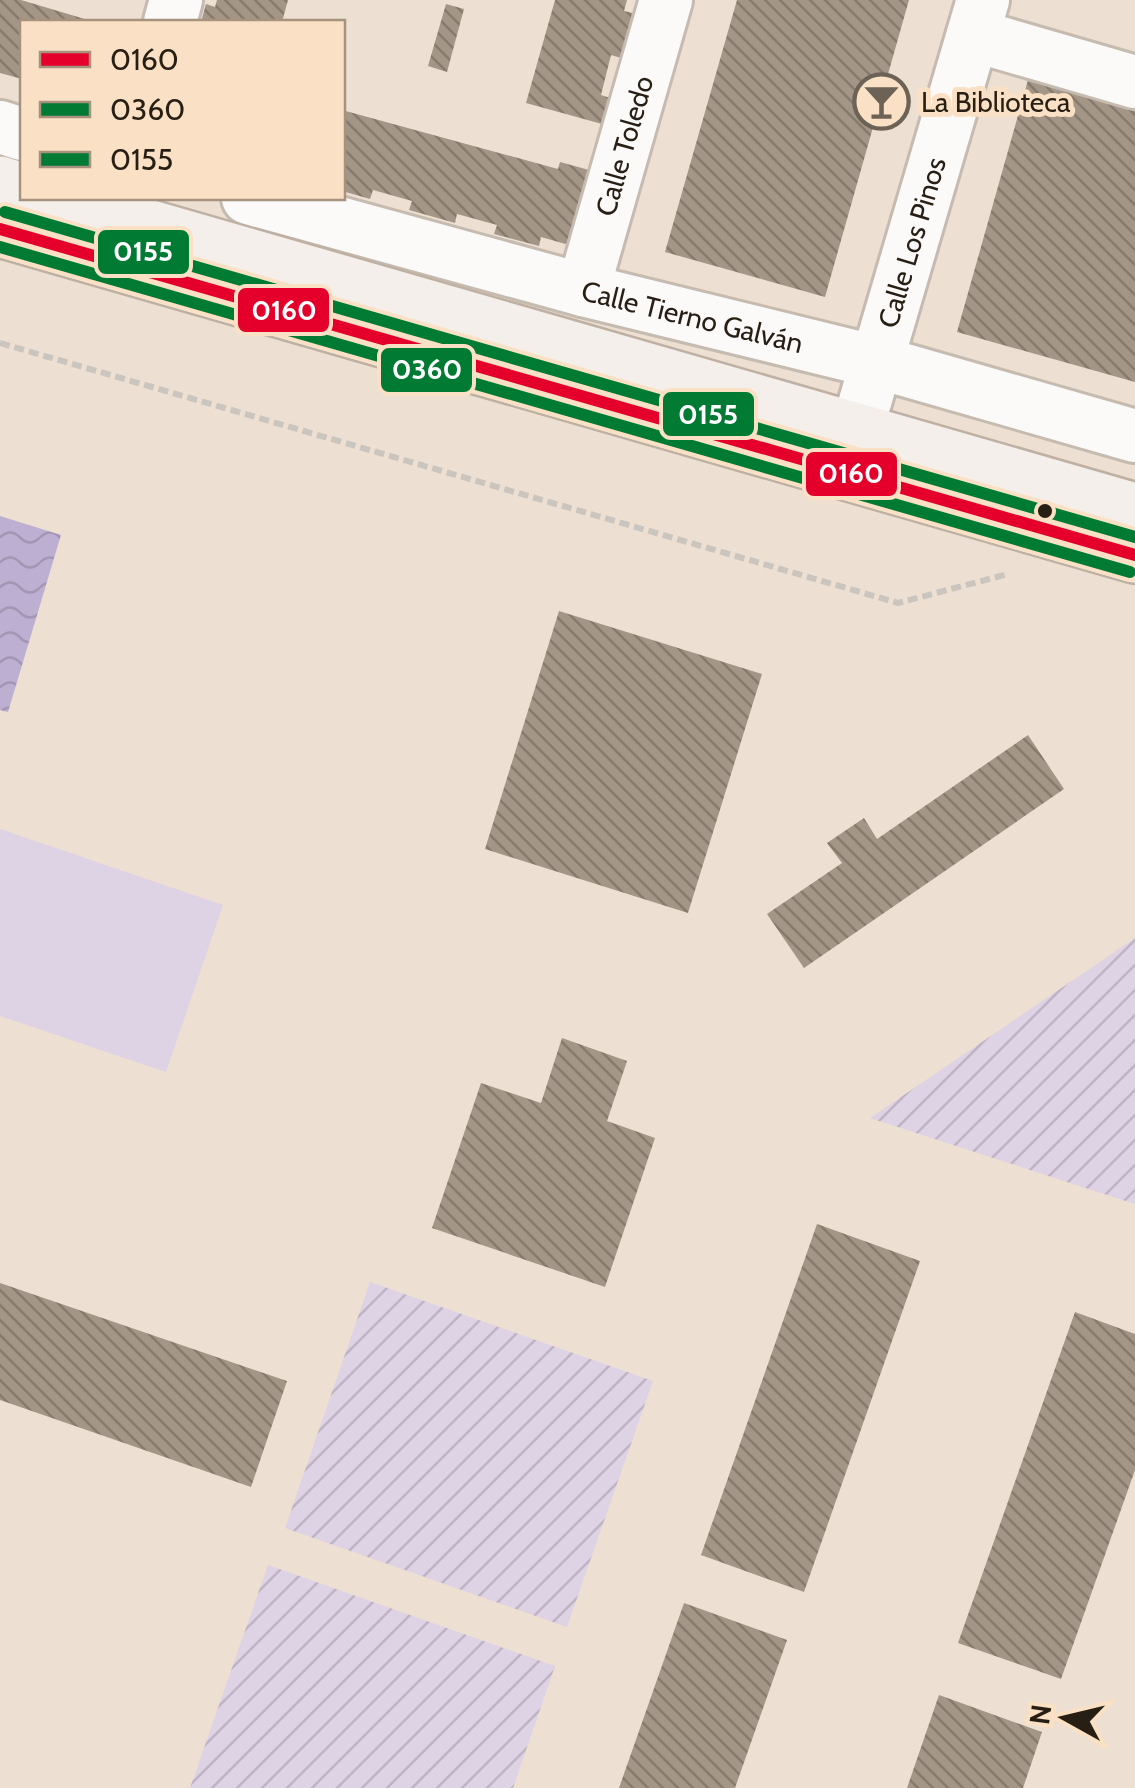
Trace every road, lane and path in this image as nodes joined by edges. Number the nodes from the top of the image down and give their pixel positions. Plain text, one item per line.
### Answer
1 (666, 0) edge
2 (978, 18) edge
3 (1135, 82) edge
4 (53, 200) edge
5 (255, 200) edge
6 (0, 229) edge
7 (583, 290) junction
8 (0, 343) edge
9 (878, 362) junction
10 (858, 429) junction
11 (713, 434) junction
12 (1135, 436) edge
13 (1135, 511) edge
14 (1135, 555) edge
15 (1014, 572) dead end

1 - 7 street, Calle Toledo
2 - 3 street
2 - 9 street, Calle Los Pinos
4 - 10 main road
5 - 7 street, Calle Tierno Galván
6 - 11 main road
7 - 9 street, Calle Tierno Galván
8 - 15 path
9 - 10 street, Calle Los Pinos
9 - 12 street, Calle Tierno Galván
10 - 11 street
10 - 13 main road
11 - 14 main road

